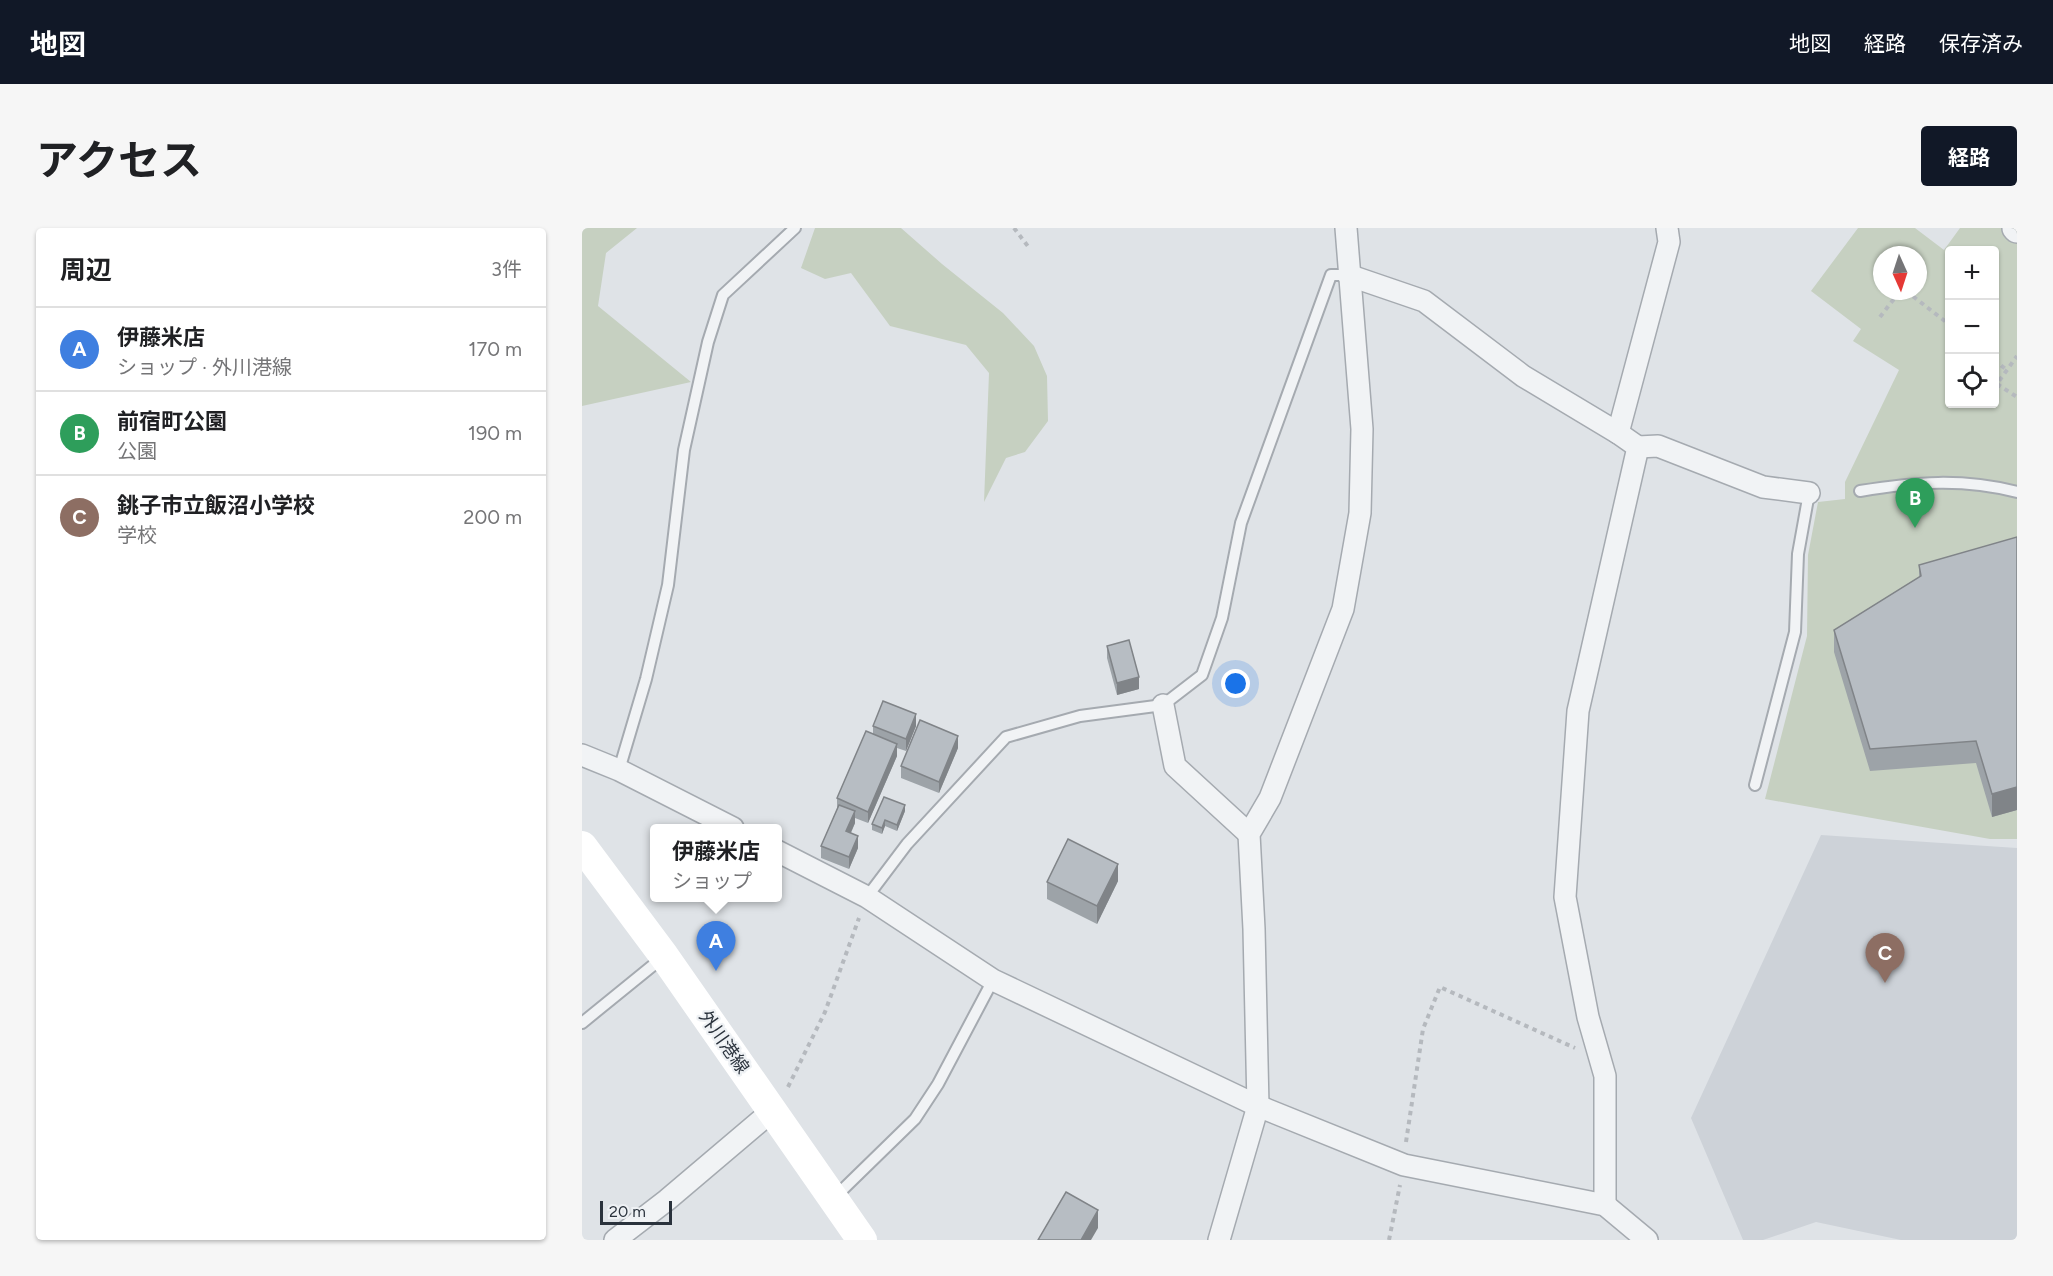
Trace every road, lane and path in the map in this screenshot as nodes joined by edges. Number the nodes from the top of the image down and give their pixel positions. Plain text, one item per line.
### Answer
1 (795, 228) edge
2 (1014, 228) edge
3 (1346, 228) edge
4 (1667, 228) edge
5 (1030, 249) dead end
6 (1348, 275) junction
7 (1893, 300) edge
8 (1918, 300) edge
9 (1880, 317) dead end
10 (1945, 321) edge
11 (2016, 358) edge
12 (1999, 363) edge
13 (2007, 370) junction
14 (1999, 382) edge
15 (1999, 388) edge
16 (2017, 398) edge
17 (1618, 433) junction
18 (1638, 447) junction
19 (1860, 491) dead end
20 (2017, 492) edge
21 (1809, 493) joint
22 (1163, 705) junction
23 (582, 755) edge
24 (620, 770) junction
25 (1755, 784) dead end
26 (725, 824) edge
27 (1249, 834) junction
28 (582, 846) edge
29 (782, 854) edge
30 (867, 897) junction
31 (664, 956) junction
32 (993, 980) junction
33 (582, 1023) edge
34 (1600, 1059) junction
35 (1258, 1106) junction
36 (772, 1111) junction
37 (1404, 1165) junction
38 (833, 1199) junction
39 (1605, 1205) junction
40 (615, 1240) edge
41 (862, 1240) edge
42 (1219, 1240) edge
43 (1389, 1240) edge
44 (1647, 1240) edge

1 - 24 lane
2 - 5 path
3 - 6 street
4 - 17 street
6 - 17 street
6 - 22 lane
6 - 27 street
7 - 9 path
8 - 10 path
11 - 13 path
12 - 13 path
13 - 14 path
15 - 16 path
17 - 18 street
18 - 21 street
18 - 34 street
19 - 20 lane
21 - 25 lane
22 - 27 street
22 - 30 lane
23 - 24 street
24 - 26 street
27 - 35 street
28 - 31 main road, 外川港線
29 - 30 street
30 - 32 street
30 - 36 path
31 - 33 lane
31 - 36 main road, 外川港線
32 - 35 street
32 - 38 lane
34 - 37 path
34 - 39 street
35 - 37 street
35 - 42 street
36 - 38 main road, 外川港線
36 - 40 street
37 - 39 street
37 - 43 path
38 - 41 main road, 外川港線
39 - 44 street

